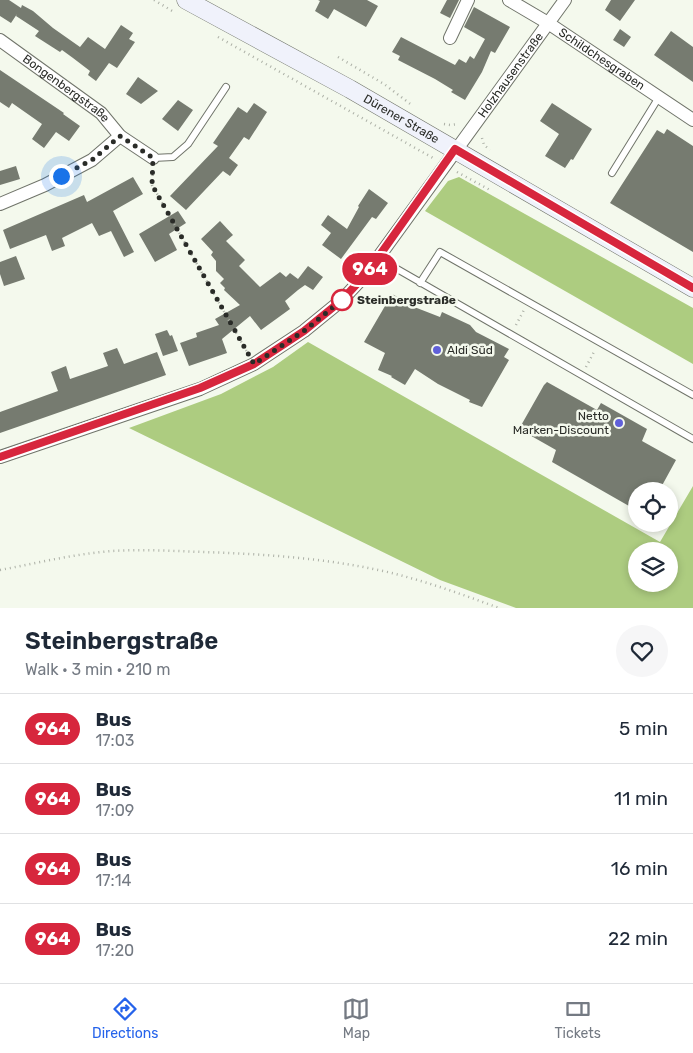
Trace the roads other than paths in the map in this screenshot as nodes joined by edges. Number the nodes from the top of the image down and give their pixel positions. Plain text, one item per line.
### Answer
1 (468, 0) edge
2 (510, 0) edge
3 (565, 0) edge
4 (183, 7) edge
5 (548, 23) junction
6 (450, 38) dead end
7 (0, 40) edge
8 (226, 87) dead end
9 (659, 97) junction
10 (693, 120) edge
11 (120, 136) junction
12 (455, 149) junction
13 (153, 158) joint
14 (612, 173) dead end
15 (0, 204) edge
16 (378, 258) junction
17 (420, 283) junction
18 (693, 288) edge
19 (693, 395) edge
20 (693, 439) edge
21 (0, 457) edge

1 - 6 street
2 - 5 street, Schildchesgraben
3 - 5 street, Holzhausenstraße
4 - 12 main road, Dürener Straße
5 - 9 street, Schildchesgraben
5 - 12 street, Holzhausenstraße
7 - 11 street, Bongenbergstraße
8 - 13 lane
9 - 10 street, Schildchesgraben
9 - 14 lane
11 - 13 street, Bongenbergstraße
11 - 15 street
12 - 16 street, Holzhausenstraße
12 - 18 main road, Dürener Straße
16 - 17 lane
16 - 21 street, Holzhausenstraße
17 - 19 lane
17 - 20 lane

